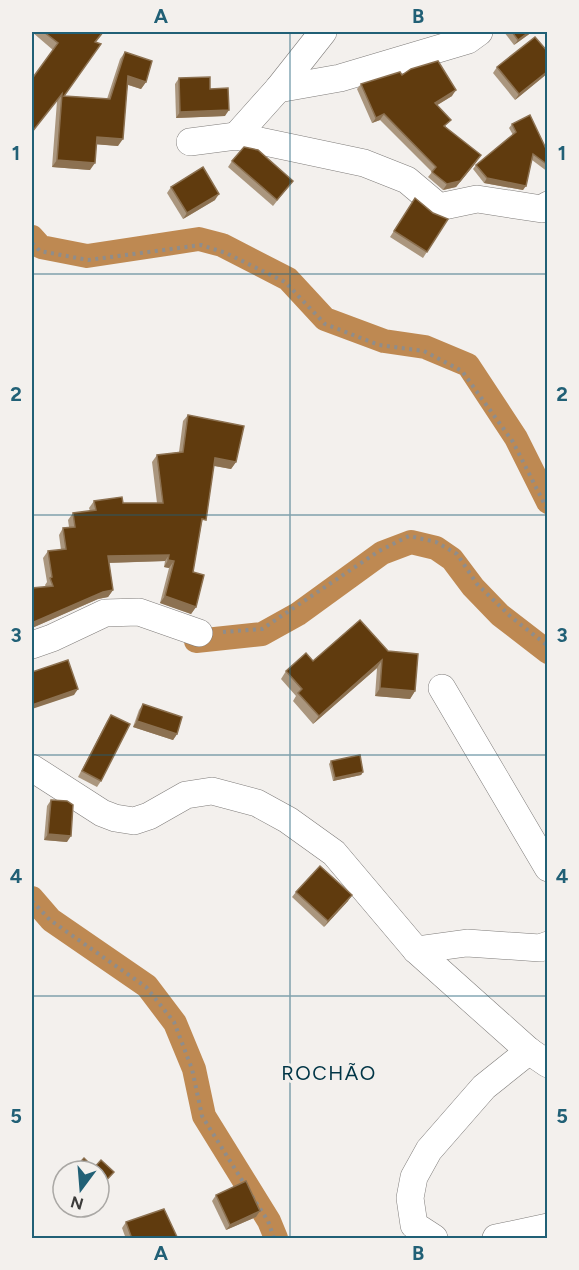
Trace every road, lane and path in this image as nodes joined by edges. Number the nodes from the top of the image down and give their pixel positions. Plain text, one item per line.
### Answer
1 (323, 32) edge
2 (479, 32) edge
3 (278, 89) junction
4 (236, 136) junction
5 (190, 142) dead end
6 (548, 205) edge
7 (32, 243) edge
8 (548, 511) edge
9 (199, 633) joint
10 (32, 645) edge
11 (548, 646) edge
12 (442, 688) dead end
13 (32, 768) edge
14 (548, 868) edge
15 (32, 901) edge
16 (548, 945) edge
17 (416, 950) junction
18 (538, 1057) edge
19 (548, 1227) edge
20 (274, 1239) edge
21 (434, 1239) edge
22 (496, 1239) edge

1 - 3 street
2 - 3 street
3 - 4 street
4 - 5 street
4 - 6 street
7 - 8 path
9 - 10 street
9 - 11 path
12 - 14 street
13 - 17 street
15 - 20 path
16 - 17 street
17 - 18 street
18 - 21 street
19 - 22 street

